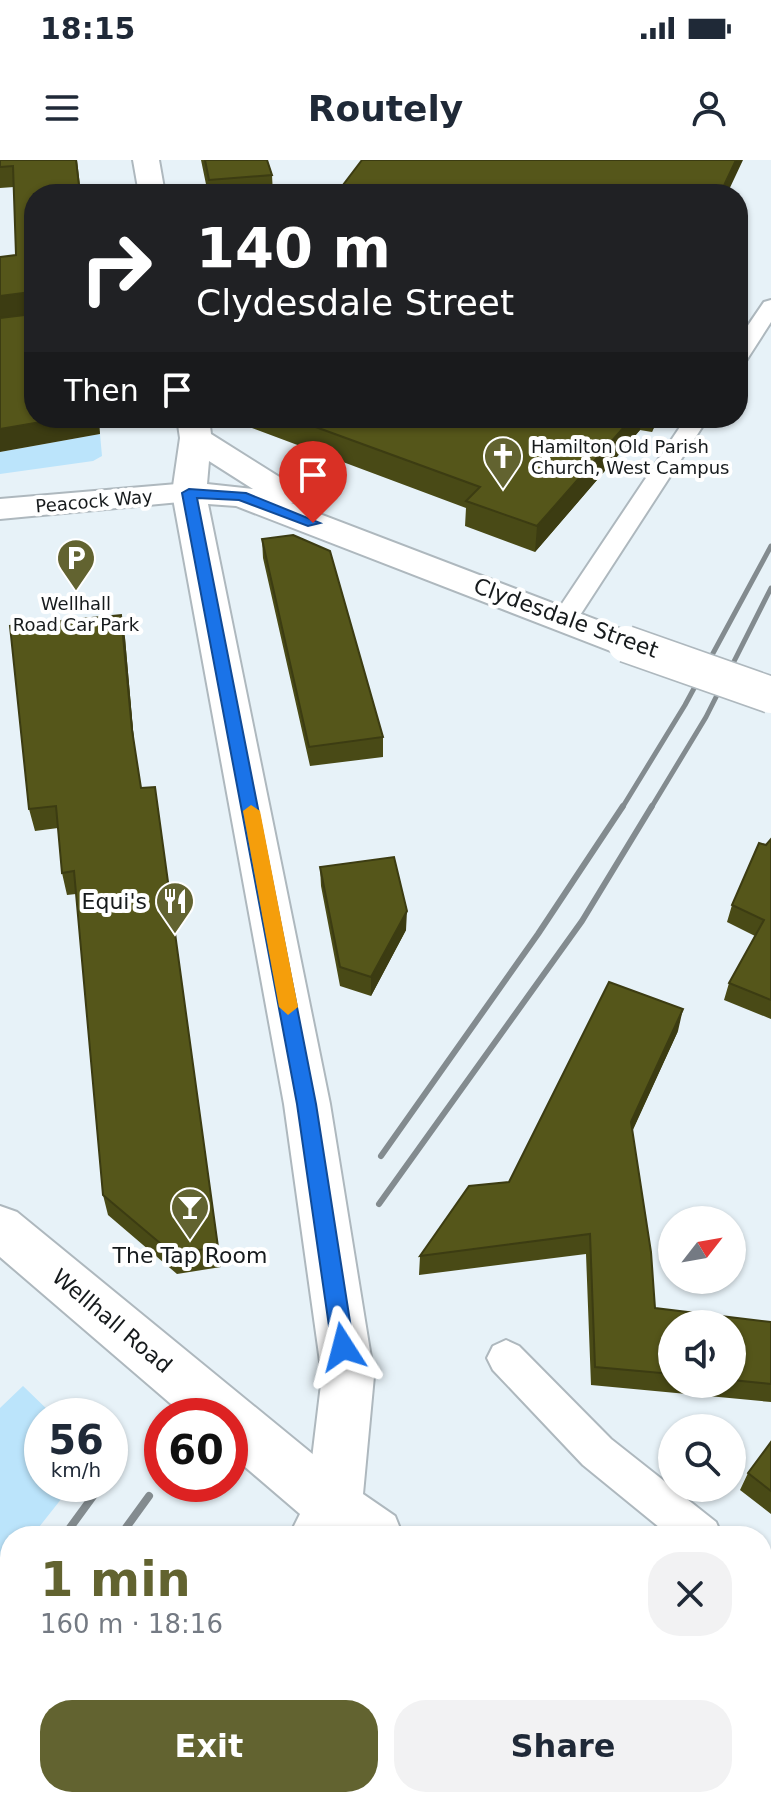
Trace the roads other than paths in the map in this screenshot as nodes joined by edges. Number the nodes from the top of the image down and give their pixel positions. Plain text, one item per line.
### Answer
1 (146, 160) edge
2 (150, 184) edge
3 (771, 306) edge
4 (748, 341) edge
5 (195, 428) edge
6 (690, 428) edge
7 (189, 493) junction
8 (0, 509) edge
9 (361, 541) junction
10 (564, 620) junction
11 (771, 695) edge
12 (0, 1227) edge
13 (506, 1358) dead end
14 (204, 1398) edge
15 (248, 1437) edge
16 (342, 1526) edge
17 (690, 1526) edge

1 - 2 main road
3 - 4 lane
5 - 7 main road
5 - 9 main road, Clydesdale Street
6 - 10 lane
7 - 8 main road, Peacock Way
7 - 9 main road, Clydesdale Street
7 - 16 main road
9 - 10 main road, Clydesdale Street
10 - 11 main road, Clydesdale Street, bridge
12 - 14 main road, Wellhall Road
13 - 17 lane
15 - 16 main road

